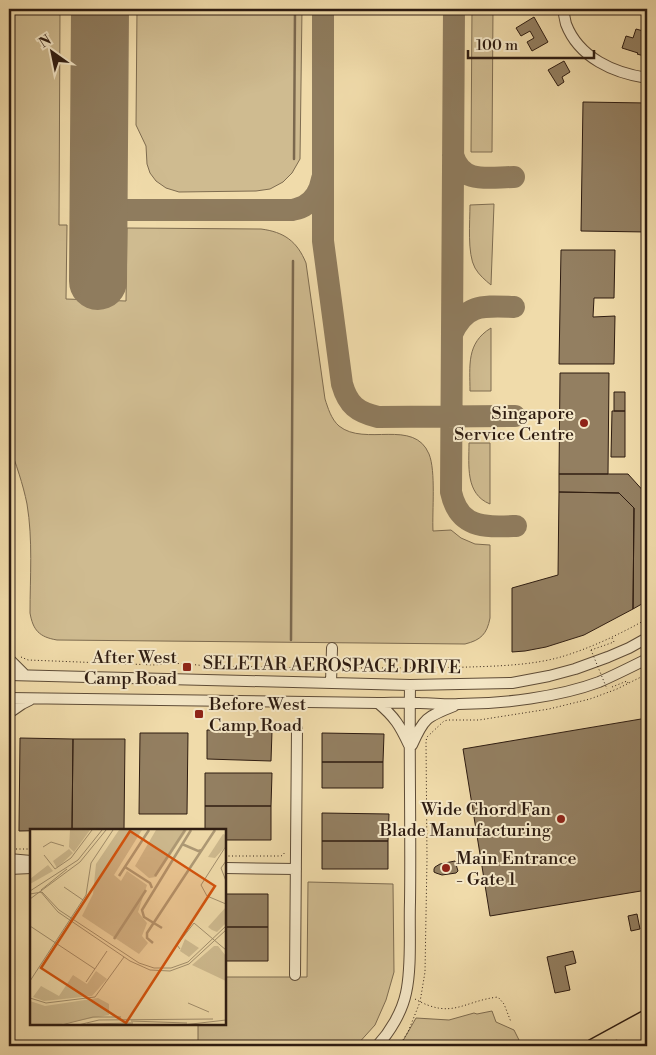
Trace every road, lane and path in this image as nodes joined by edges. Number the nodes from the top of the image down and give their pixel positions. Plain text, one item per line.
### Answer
1 (538, 9) edge
2 (564, 9) edge
3 (540, 12) dead end
4 (647, 78) edge
5 (647, 249) edge
6 (647, 474) edge
7 (9, 523) edge
8 (612, 638) dead end
9 (647, 638) edge
10 (332, 648) dead end
11 (12, 656) edge
12 (647, 659) edge
13 (647, 674) edge
14 (25, 675) junction
15 (9, 676) edge
16 (331, 683) junction
17 (629, 684) junction
18 (410, 685) junction
19 (9, 698) edge
20 (33, 699) junction
21 (410, 702) junction
22 (378, 704) junction
23 (458, 704) junction
24 (9, 713) edge
25 (296, 729) dead end
26 (410, 748) junction
27 (16, 849) dead end
28 (30, 849) edge
29 (286, 852) dead end
30 (226, 856) edge
31 (9, 859) edge
32 (30, 860) edge
33 (30, 868) edge
34 (226, 868) edge
35 (9, 869) edge
36 (296, 869) junction
37 (9, 883) edge
38 (14, 890) dead end
39 (295, 975) dead end
40 (406, 993) junction
41 (420, 1002) junction
42 (647, 1016) edge
43 (511, 1022) dead end
44 (647, 1026) edge
45 (647, 1041) edge
46 (377, 1046) edge
47 (399, 1046) edge
48 (592, 1046) edge
49 (618, 1046) edge
50 (638, 1046) edge

1 - 3 path
2 - 4 street
5 - 6 path
7 - 11 path
8 - 17 path, bridge
9 - 18 street, SELETAR AEROSPACE DRIVE
10 - 16 street
11 - 14 street
12 - 23 street, SELETAR AEROSPACE DRIVE
13 - 17 path
14 - 15 street, SELETAR AEROSPACE DRIVE
14 - 16 street, SELETAR AEROSPACE DRIVE
16 - 18 street, SELETAR AEROSPACE DRIVE
17 - 41 path
18 - 21 street
19 - 20 street, SELETAR AEROSPACE DRIVE
20 - 22 street, SELETAR AEROSPACE DRIVE
20 - 24 street
21 - 22 street, SELETAR AEROSPACE DRIVE
21 - 23 street, SELETAR AEROSPACE DRIVE
21 - 26 street
22 - 26 street
23 - 26 street
25 - 36 street
26 - 40 street
27 - 28 path
29 - 30 path
31 - 32 street
33 - 35 street
34 - 36 street
36 - 39 street
37 - 38 path
40 - 41 path
40 - 46 street
41 - 43 path
41 - 47 path
42 - 48 main road
44 - 49 main road
45 - 50 main road

